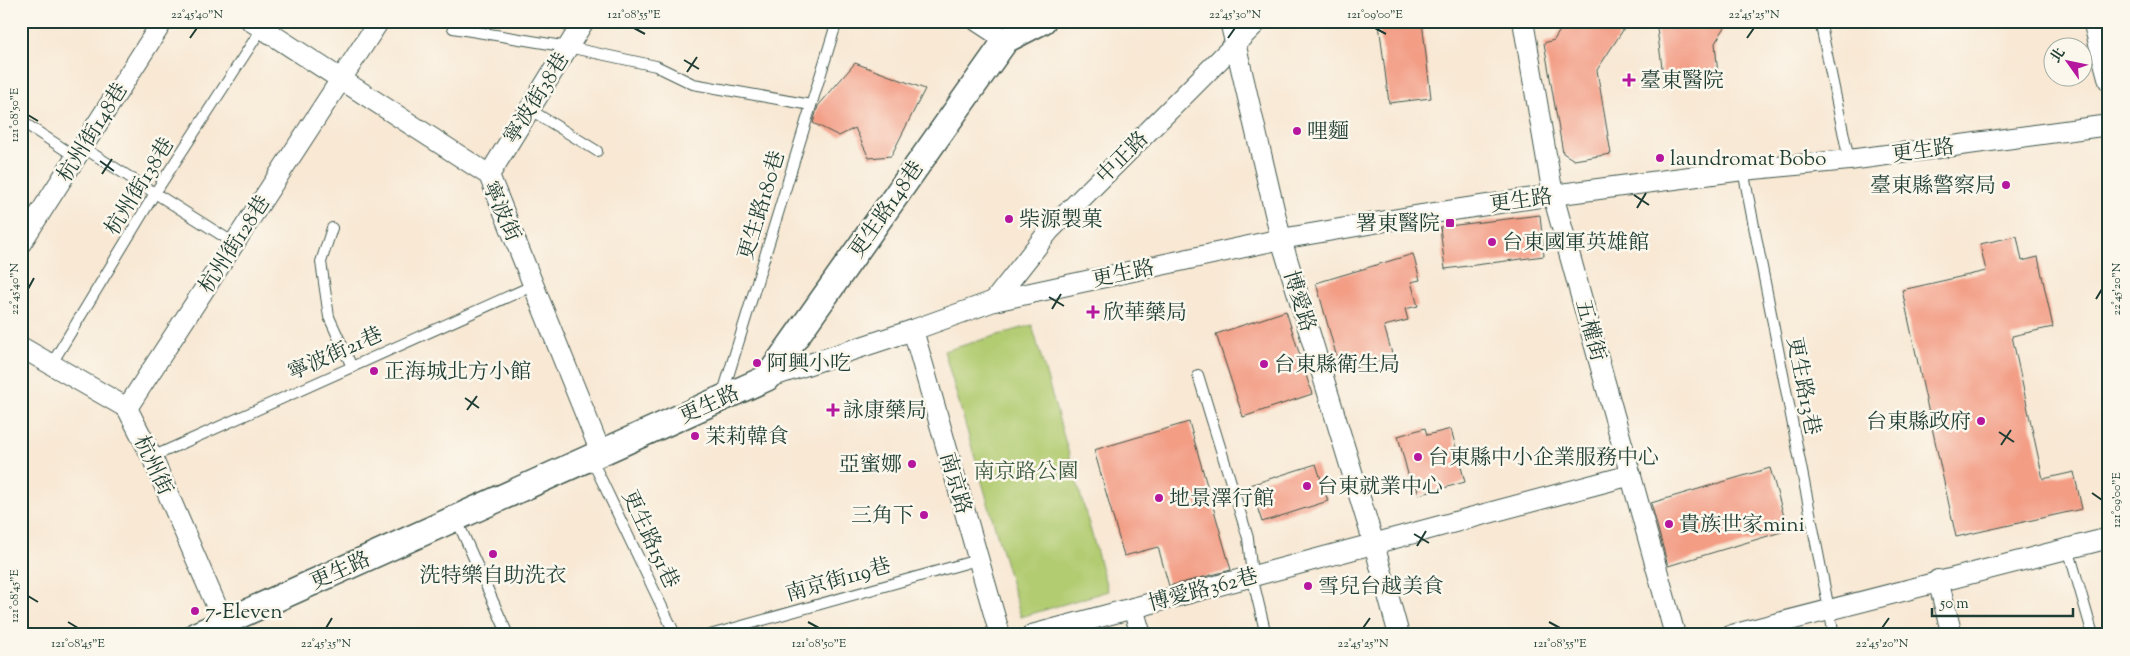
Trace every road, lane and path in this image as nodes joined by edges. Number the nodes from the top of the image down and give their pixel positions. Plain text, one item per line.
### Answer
1 (162, 21) edge
2 (379, 21) edge
3 (457, 21) edge
4 (584, 21) edge
5 (837, 21) edge
6 (977, 21) edge
7 (1043, 21) edge
8 (1230, 21) edge
9 (1258, 21) edge
10 (1523, 21) edge
11 (1820, 21) edge
12 (2094, 21) edge
13 (257, 25) edge
14 (1006, 40) junction
15 (1236, 44) junction
16 (568, 47) junction
17 (341, 79) junction
18 (2109, 81) edge
19 (811, 105) junction
20 (530, 109) junction
21 (21, 121) edge
22 (2109, 125) edge
23 (597, 151) dead end
24 (79, 152) junction
25 (1849, 160) junction
26 (1742, 170) junction
27 (489, 176) junction
28 (155, 193) junction
29 (1554, 195) junction
30 (332, 228) dead end
31 (1281, 239) junction
32 (21, 243) edge
33 (234, 244) junction
34 (534, 285) junction
35 (994, 301) junction
36 (913, 330) junction
37 (21, 347) edge
38 (51, 365) junction
39 (352, 367) junction
40 (1198, 375) dead end
41 (767, 378) junction
42 (720, 399) junction
43 (127, 408) junction
44 (596, 455) junction
45 (152, 457) junction
46 (1630, 475) junction
47 (456, 518) junction
48 (2109, 538) edge
49 (1374, 544) junction
50 (2068, 548) junction
51 (977, 560) junction
52 (1252, 576) junction
53 (1938, 580) junction
54 (1133, 608) junction
55 (1828, 609) junction
56 (227, 628) edge
57 (196, 635) edge
58 (508, 635) edge
59 (678, 635) edge
60 (710, 635) edge
61 (1000, 635) edge
62 (1032, 635) edge
63 (1141, 635) edge
64 (1266, 635) edge
65 (1399, 635) edge
66 (1675, 635) edge
67 (1732, 635) edge
68 (1834, 635) edge
69 (1952, 635) edge
70 (2093, 635) edge

1 - 24 street, 杭州街148巷
2 - 17 street, 杭州街128巷
3 - 16 lane
4 - 16 street, 寧波街38巷
5 - 19 lane, 更生路180巷
6 - 14 street
7 - 14 street
8 - 15 street, 博愛路
9 - 15 street, 中正路
10 - 29 street, 五權街
11 - 25 lane
12 - 18 street
13 - 17 street, 寧波街
13 - 28 lane, 杭州街138巷
14 - 41 street, 更生路148巷
15 - 31 street, 博愛路
15 - 35 street, 中正路
16 - 19 lane
16 - 20 street, 寧波街38巷
17 - 27 street, 寧波街
17 - 33 street, 杭州街128巷
19 - 42 lane, 更生路180巷
20 - 23 lane
20 - 27 street, 寧波街38巷
21 - 24 lane
22 - 25 street, 更生路
24 - 28 lane
24 - 32 street, 杭州街148巷
25 - 26 street, 更生路
26 - 29 street, 更生路
26 - 55 lane, 更生路13巷
27 - 34 street, 寧波街
28 - 33 lane
28 - 38 lane, 杭州街138巷
29 - 31 street, 更生路
29 - 46 street, 五權街
30 - 39 lane
31 - 35 street, 更生路
31 - 49 street, 博愛路
33 - 43 street, 杭州街128巷
34 - 39 lane, 寧波街21巷
34 - 44 street, 寧波街
35 - 36 street, 更生路
36 - 41 street, 更生路
36 - 51 street, 南京路
37 - 38 street, 杭州街
38 - 43 street, 杭州街
39 - 45 lane, 寧波街21巷
40 - 52 lane
41 - 42 street, 更生路
42 - 44 street, 更生路
43 - 45 street, 杭州街
44 - 47 street, 更生路
44 - 59 lane, 更生路151巷
45 - 56 street, 杭州街
46 - 49 street, 博愛路362巷
46 - 66 street, 五權街
47 - 56 street, 更生路
47 - 58 lane
48 - 50 street
49 - 52 street, 博愛路362巷
49 - 65 street, 博愛路
50 - 53 street
50 - 70 lane
51 - 60 lane, 南京街119巷
51 - 61 street, 南京路
52 - 54 street, 博愛路362巷
52 - 64 lane
53 - 55 street
53 - 69 street
54 - 62 street, 博愛路362巷
54 - 63 street
55 - 67 street
55 - 68 lane, 更生路13巷
56 - 57 street, 更生路

